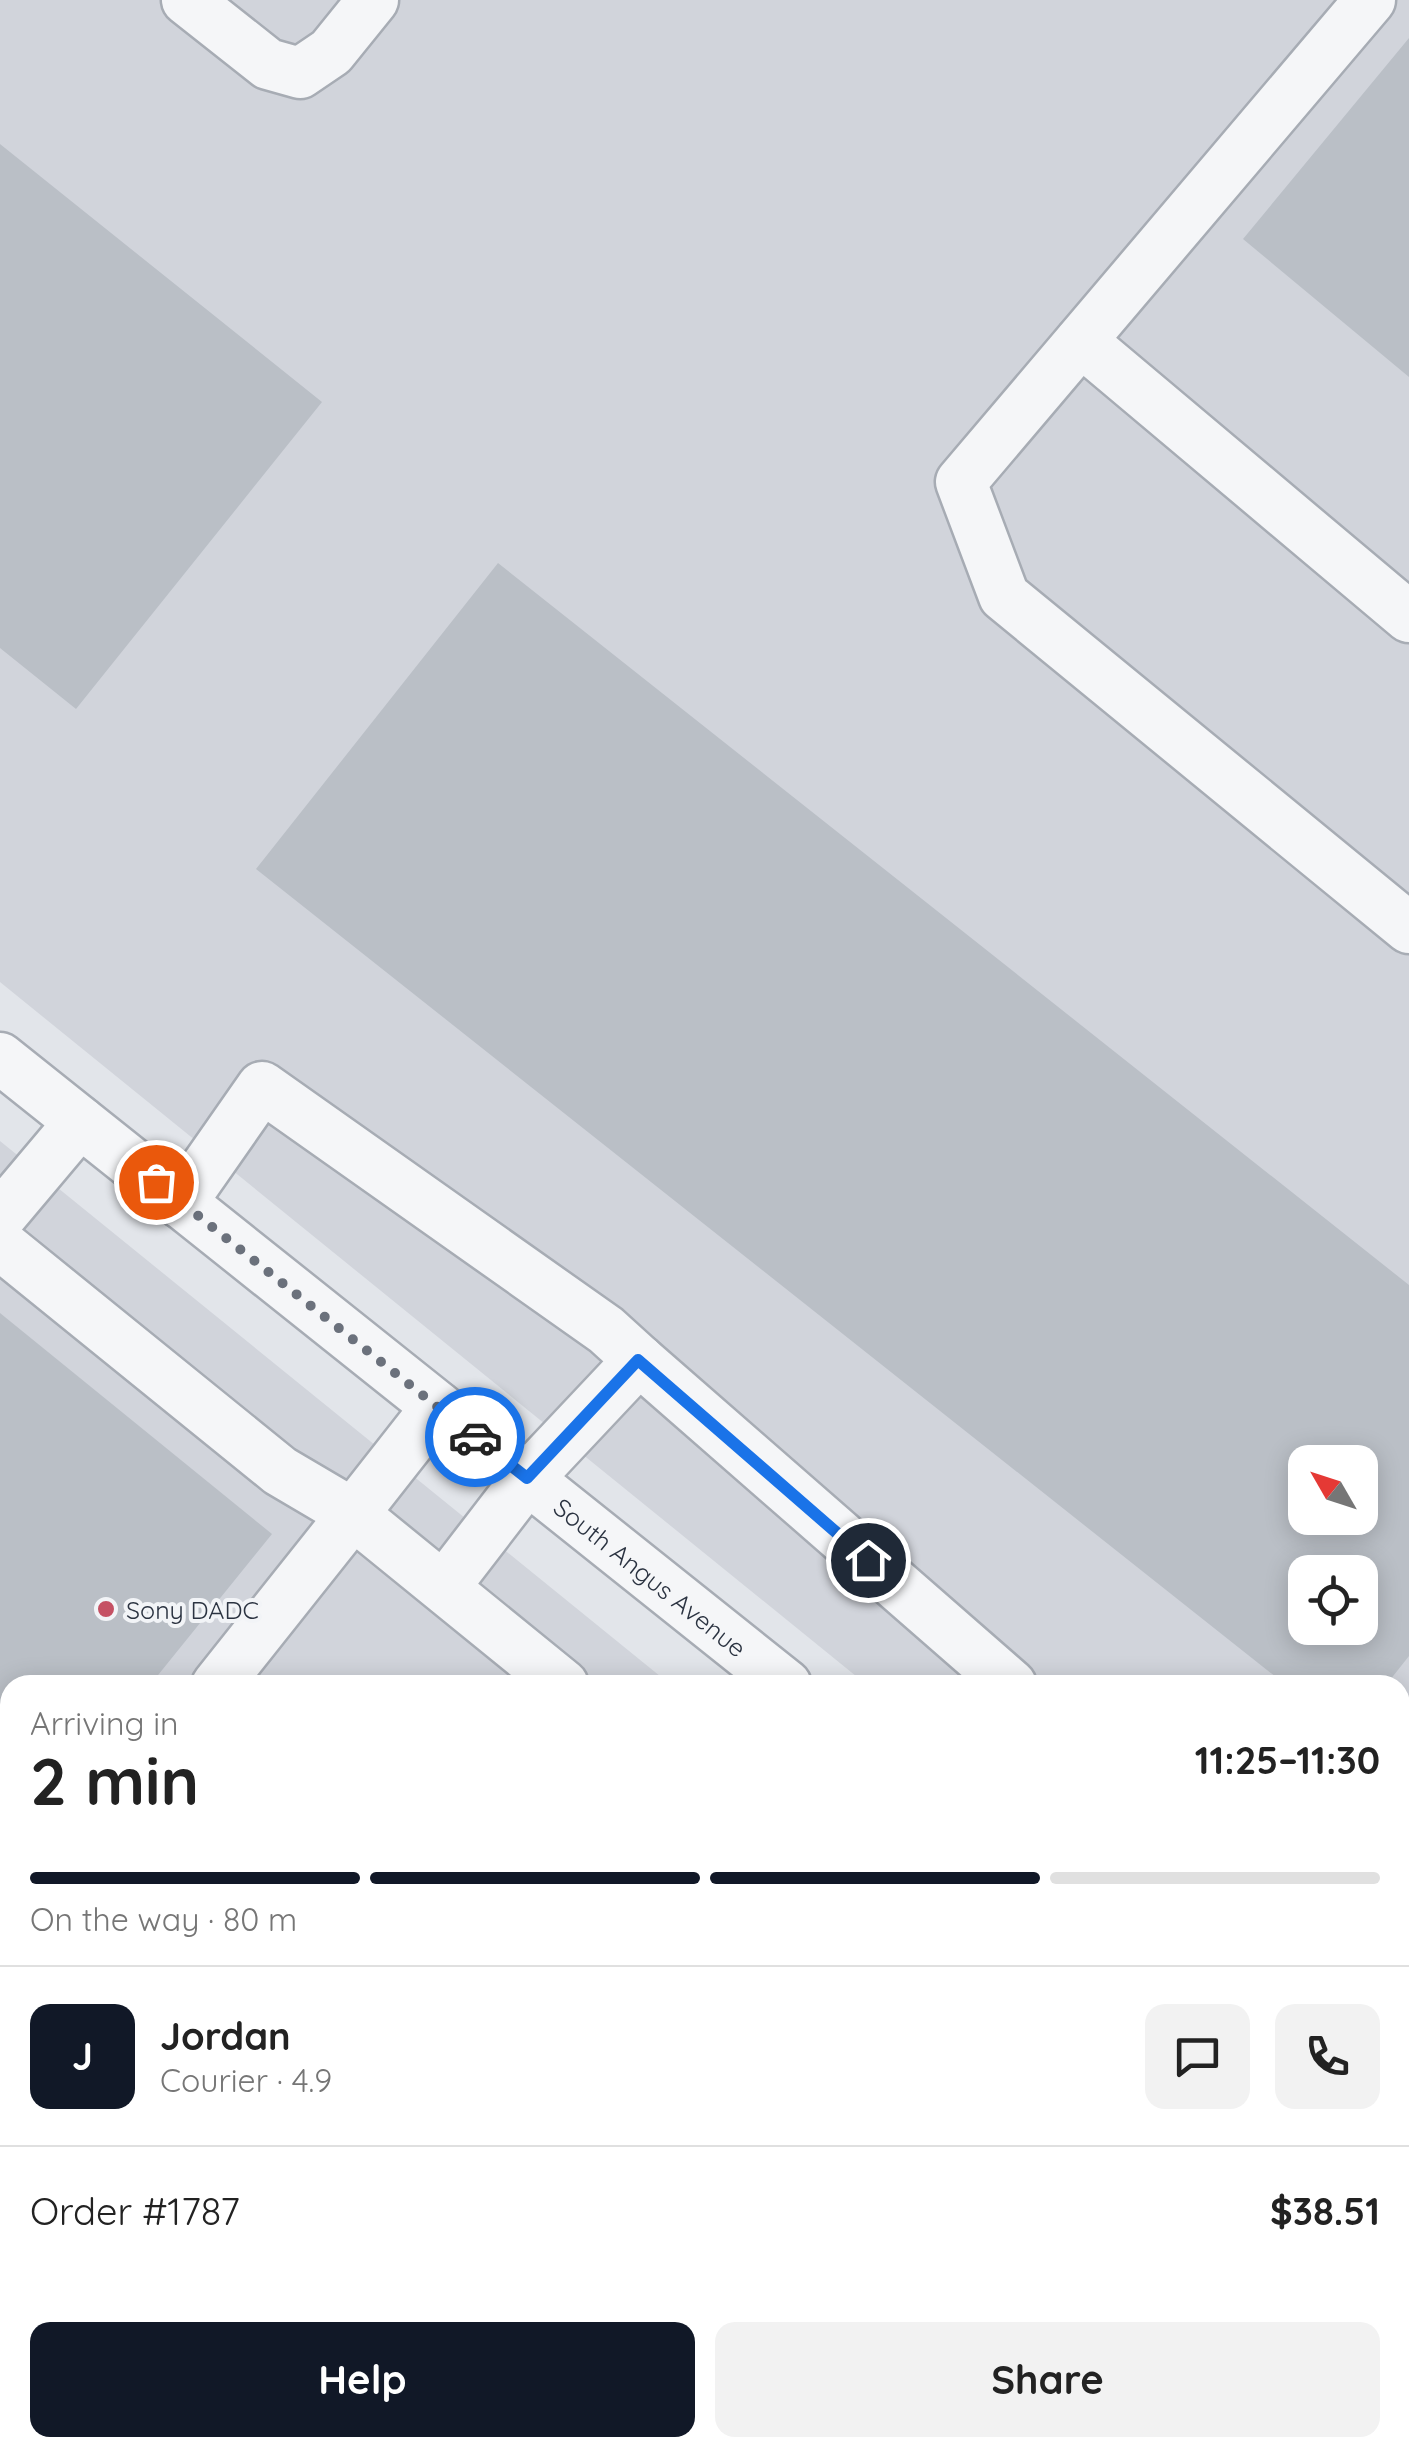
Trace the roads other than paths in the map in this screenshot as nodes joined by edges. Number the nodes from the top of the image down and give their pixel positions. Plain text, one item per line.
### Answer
1 (187, 0) edge
2 (372, 0) edge
3 (1370, 0) edge
4 (1081, 341) junction
5 (1409, 617) edge
6 (1409, 928) edge
7 (0, 1058) edge
8 (80, 1122) junction
9 (181, 1202) junction
10 (0, 1216) edge
11 (0, 1244) edge
12 (638, 1360) junction
13 (437, 1407) junction
14 (527, 1478) junction
15 (353, 1514) junction
16 (444, 1588) junction
17 (225, 1675) edge
18 (551, 1675) edge
19 (755, 1675) edge
20 (1000, 1675) edge

1 - 2 street
3 - 4 street
4 - 5 street
4 - 6 street
7 - 8 street, South Angus Avenue
8 - 9 street, South Angus Avenue
8 - 10 street
9 - 12 street
9 - 13 street, South Angus Avenue
11 - 15 street
12 - 14 street
12 - 20 street
13 - 14 street, South Angus Avenue
13 - 15 street
14 - 16 street
14 - 19 street, South Angus Avenue
15 - 16 street
15 - 17 street
16 - 18 street

